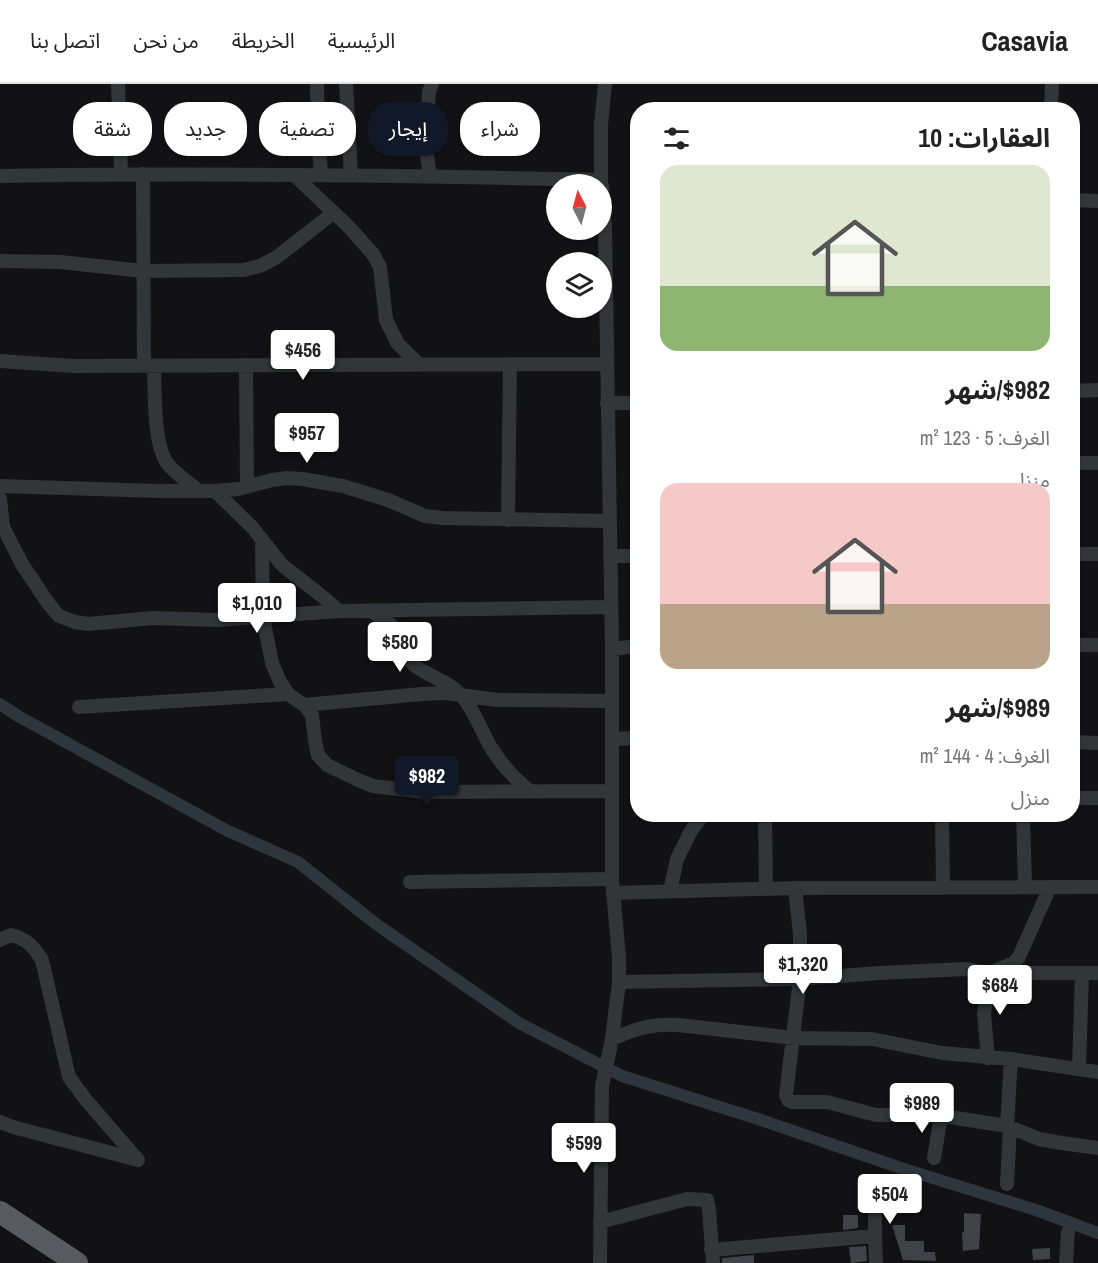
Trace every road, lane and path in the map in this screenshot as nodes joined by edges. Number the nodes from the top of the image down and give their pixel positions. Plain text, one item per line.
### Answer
1 (118, 84) edge
2 (317, 84) edge
3 (346, 84) edge
4 (604, 84) edge
5 (1052, 84) edge
6 (427, 87) edge
7 (1051, 102) edge
8 (121, 174) junction
9 (143, 174) junction
10 (294, 174) junction
11 (321, 174) junction
12 (601, 174) edge
13 (351, 175) junction
14 (0, 176) edge
15 (431, 176) junction
16 (546, 181) edge
17 (1080, 200) edge
18 (1098, 201) edge
19 (333, 213) junction
20 (605, 240) edge
21 (0, 261) edge
22 (143, 271) junction
23 (0, 360) edge
24 (419, 364) junction
25 (510, 364) junction
26 (606, 364) junction
27 (246, 365) junction
28 (149, 366) junction
29 (1098, 390) edge
30 (1080, 391) edge
31 (630, 403) edge
32 (607, 404) junction
33 (1098, 463) edge
34 (1080, 464) edge
35 (0, 486) edge
36 (247, 488) junction
37 (199, 491) junction
38 (215, 491) junction
39 (0, 499) edge
40 (508, 520) junction
41 (610, 521) junction
42 (262, 539) junction
43 (1080, 554) edge
44 (1098, 554) edge
45 (610, 556) junction
46 (630, 556) edge
47 (611, 606) junction
48 (339, 611) junction
49 (371, 611) junction
50 (263, 618) junction
51 (1080, 645) edge
52 (1098, 645) edge
53 (630, 647) edge
54 (612, 649) junction
55 (288, 694) junction
56 (462, 696) junction
57 (612, 701) junction
58 (304, 705) junction
59 (80, 707) dead end
60 (630, 738) edge
61 (612, 739) junction
62 (1080, 742) edge
63 (1098, 742) edge
64 (530, 790) junction
65 (612, 791) junction
66 (1080, 798) edge
67 (1098, 798) edge
68 (698, 822) edge
69 (765, 822) edge
70 (942, 822) edge
71 (1023, 822) edge
72 (410, 882) dead end
73 (613, 886) junction
74 (1025, 887) junction
75 (1050, 887) junction
76 (1098, 887) edge
77 (795, 888) junction
78 (943, 888) junction
79 (766, 889) junction
80 (670, 891) junction
81 (0, 940) edge
82 (990, 973) junction
83 (1082, 973) junction
84 (1098, 973) edge
85 (800, 979) junction
86 (619, 982) junction
87 (794, 1038) junction
88 (612, 1039) junction
89 (987, 1058) junction
90 (1011, 1059) junction
91 (1079, 1070) junction
92 (1098, 1072) edge
93 (941, 1116) junction
94 (0, 1122) edge
95 (1009, 1126) junction
96 (1098, 1148) edge
97 (934, 1158) dead end
98 (1007, 1184) dead end
99 (875, 1189) dead end
100 (0, 1212) edge
101 (600, 1222) junction
102 (1068, 1232) dead end
103 (874, 1236) junction
104 (712, 1257) edge
105 (77, 1263) edge
106 (600, 1263) edge
107 (876, 1263) edge
108 (1066, 1263) edge

1 - 8 street
2 - 11 street
3 - 13 street
4 - 12 street
5 - 7 street
6 - 15 street
8 - 9 street
8 - 14 street
9 - 10 street
9 - 22 street
10 - 11 street
10 - 19 street
11 - 13 street
13 - 15 street
15 - 16 street
17 - 18 street
19 - 22 street
19 - 24 street
20 - 26 street
21 - 22 street
22 - 28 street
23 - 28 street
24 - 25 street
24 - 27 street
25 - 26 street
25 - 40 street
26 - 32 street
27 - 28 street
27 - 36 street
28 - 37 street
29 - 30 street
31 - 32 street
32 - 41 street
33 - 34 street
35 - 37 street
36 - 38 street
36 - 40 street
37 - 38 street
38 - 42 street
39 - 50 street
40 - 41 street
41 - 45 street
42 - 48 street
42 - 50 street
43 - 44 street
45 - 46 street
45 - 47 street
47 - 49 street
47 - 54 street
48 - 49 street
48 - 50 street
49 - 56 street
50 - 55 street
51 - 52 street
53 - 54 street
54 - 57 street
55 - 58 street
55 - 59 street
56 - 57 street
56 - 58 street
56 - 64 street
57 - 61 street
58 - 64 street
60 - 61 street
61 - 65 street
62 - 63 street
64 - 65 street
65 - 73 street
66 - 67 street
68 - 80 street
69 - 79 street
70 - 78 street
71 - 74 street
72 - 73 street
73 - 80 street
73 - 86 street
74 - 75 street
74 - 78 street
75 - 76 street
75 - 82 street
77 - 78 street
77 - 79 street
77 - 85 street
79 - 80 street
81 - 94 street
82 - 83 street
82 - 85 street
82 - 89 street
83 - 84 street
83 - 91 street
85 - 86 street
85 - 87 street
86 - 88 street
87 - 88 street
87 - 89 street
87 - 93 street
88 - 101 street
89 - 90 street
90 - 91 street
90 - 95 street
91 - 92 street
93 - 95 street
93 - 97 street
95 - 96 street
95 - 98 street
99 - 103 street
100 - 105 highway
101 - 104 street
101 - 106 street
102 - 108 street
103 - 104 street
103 - 107 street

